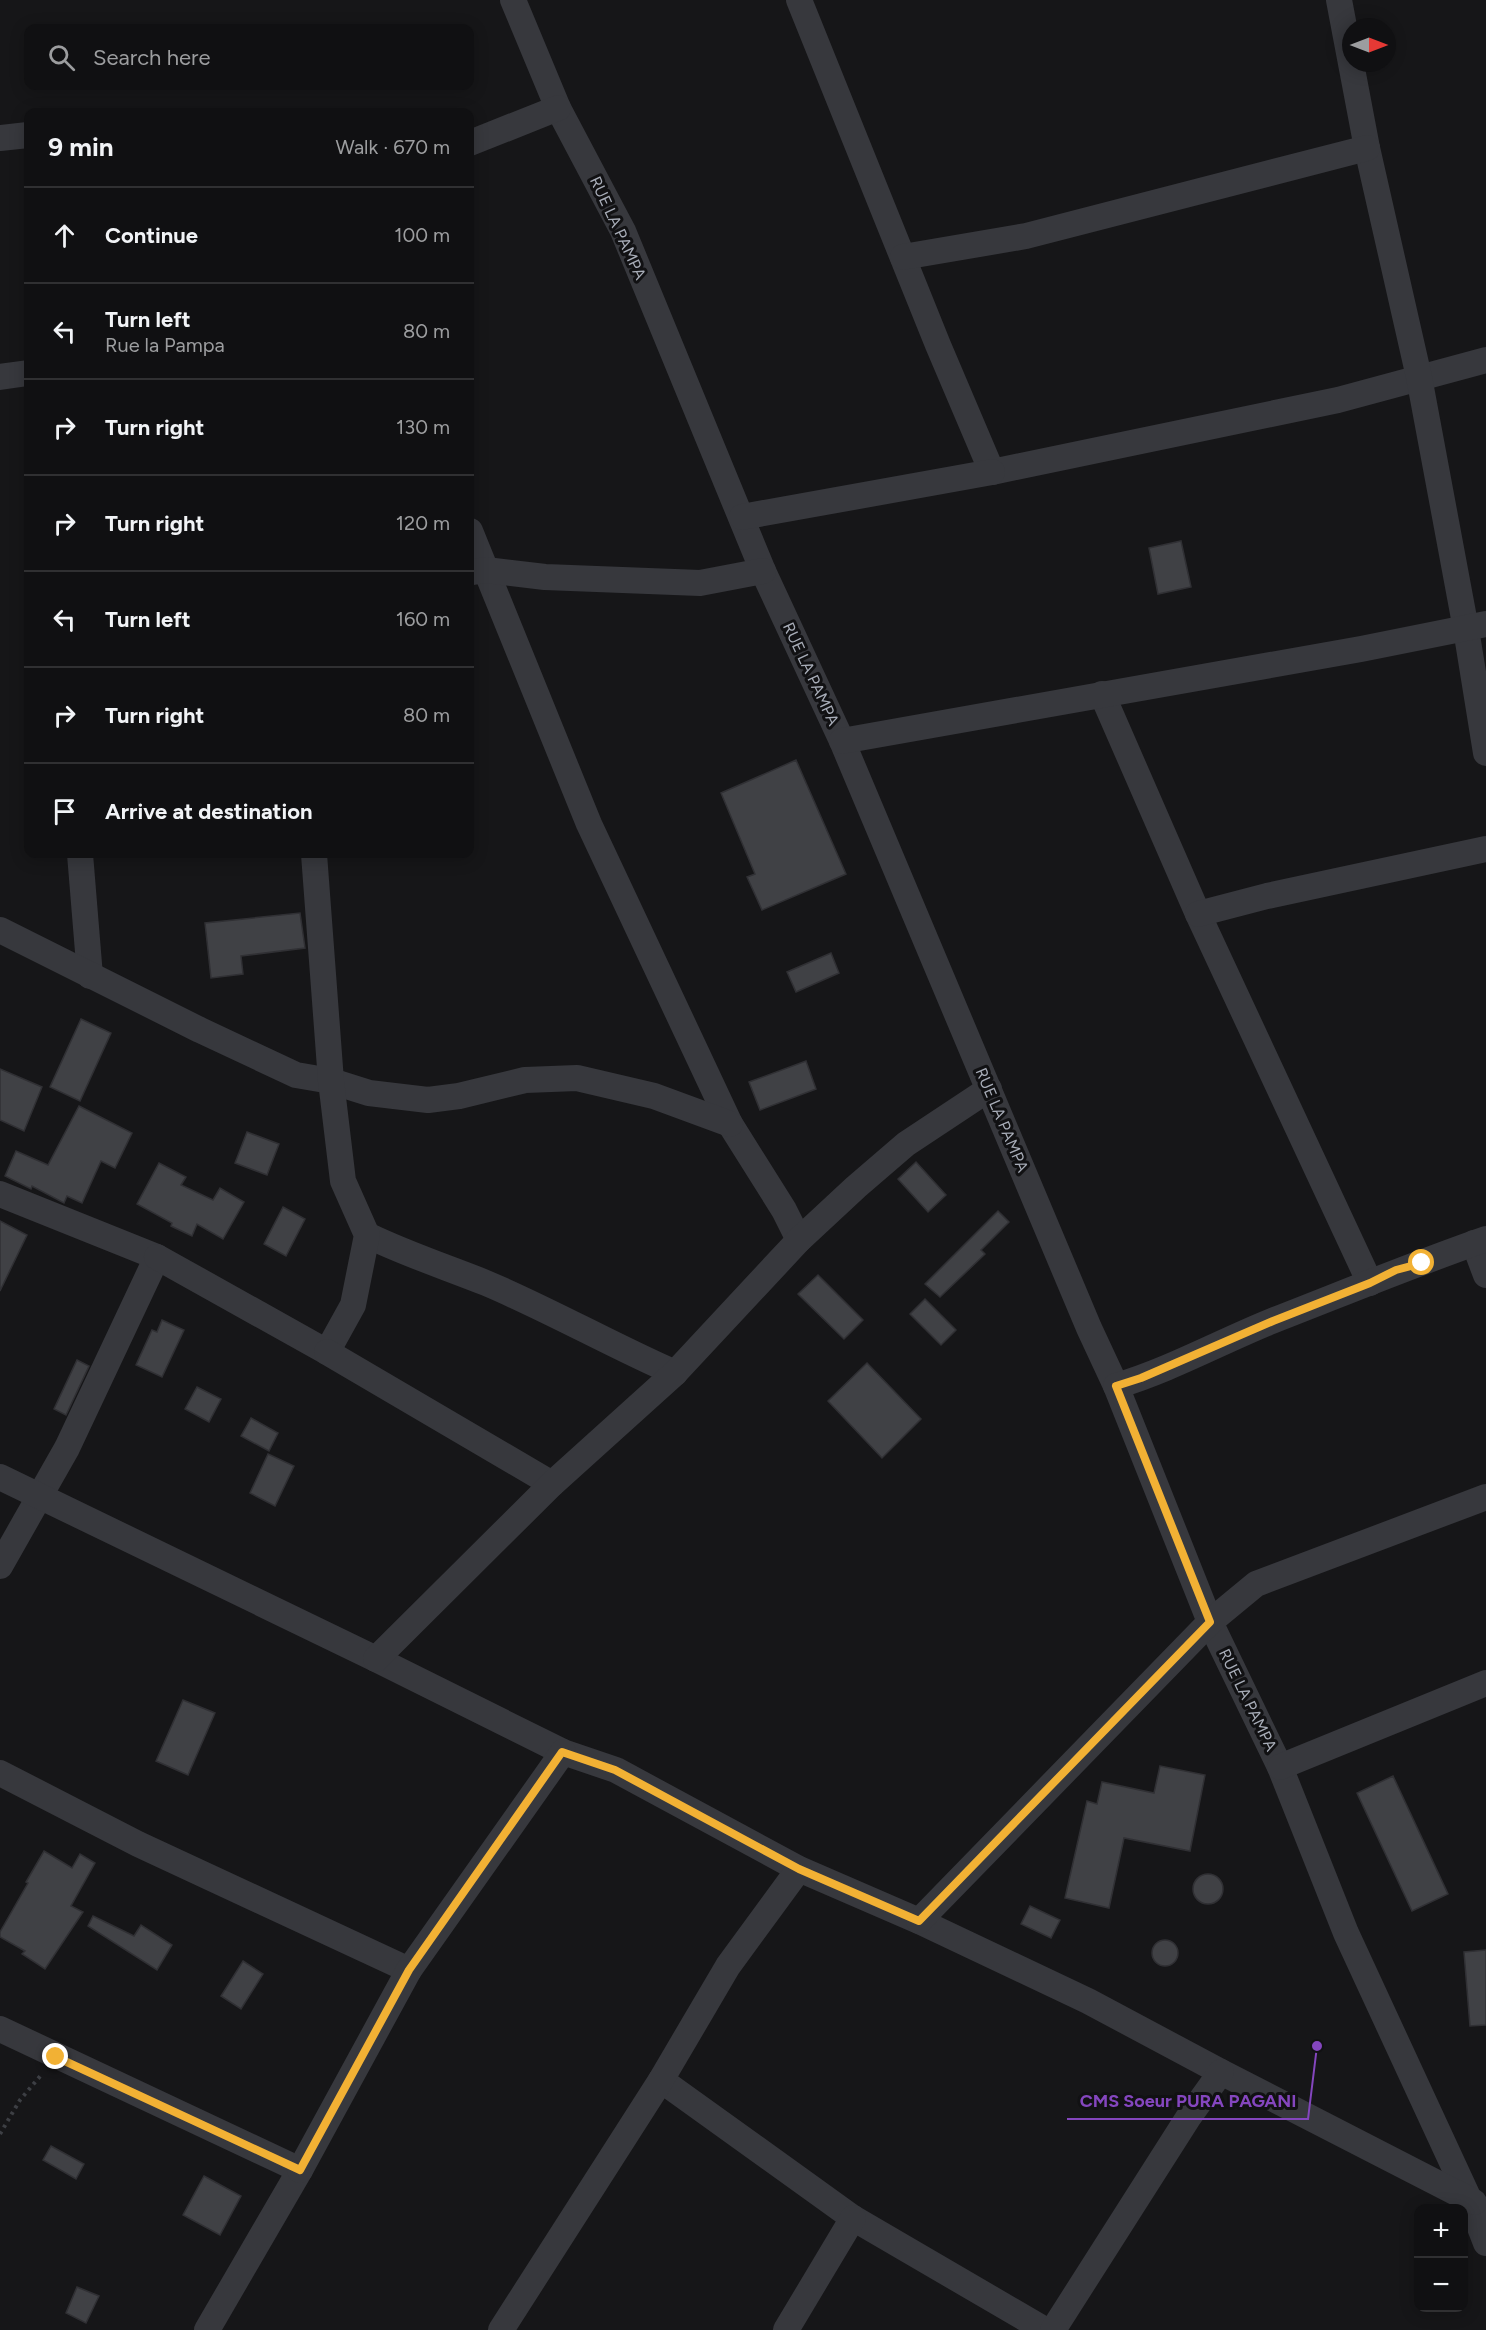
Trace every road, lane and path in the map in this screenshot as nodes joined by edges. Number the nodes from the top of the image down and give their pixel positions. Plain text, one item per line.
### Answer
1 (513, 0) edge
2 (799, 0) edge
3 (1339, 0) edge
4 (558, 108) junction
5 (24, 135) edge
6 (0, 138) edge
7 (474, 141) edge
8 (1367, 148) junction
9 (903, 257) junction
10 (1486, 360) edge
11 (24, 374) edge
12 (0, 377) edge
13 (1419, 377) junction
14 (992, 472) junction
15 (742, 517) junction
16 (474, 551) edge
17 (478, 571) edge
18 (763, 571) junction
19 (1476, 627) edge
20 (1102, 694) junction
21 (842, 741) junction
22 (1486, 753) edge
23 (1486, 849) edge
24 (80, 858) edge
25 (314, 858) edge
26 (1198, 914) junction
27 (0, 930) edge
28 (90, 976) junction
29 (331, 1081) junction
30 (989, 1089) junction
31 (730, 1124) junction
32 (0, 1194) edge
33 (367, 1235) junction
34 (799, 1240) junction
35 (1480, 1241) edge
36 (158, 1257) junction
37 (1486, 1275) edge
38 (1370, 1283) junction
39 (327, 1352) junction
40 (675, 1373) junction
41 (1116, 1386) junction
42 (0, 1478) edge
43 (552, 1484) junction
44 (40, 1497) junction
45 (1486, 1497) edge
46 (0, 1566) edge
47 (1210, 1622) junction
48 (376, 1659) junction
49 (1486, 1683) edge
50 (562, 1752) junction
51 (1280, 1767) junction
52 (0, 1773) edge
53 (799, 1869) junction
54 (919, 1921) junction
55 (409, 1970) junction
56 (0, 2029) edge
57 (56, 2057) junction
58 (1221, 2072) junction
59 (661, 2080) junction
60 (0, 2134) edge
61 (300, 2170) junction
62 (1478, 2203) edge
63 (854, 2218) junction
64 (1486, 2243) edge
65 (207, 2330) edge
66 (501, 2330) edge
67 (786, 2330) edge
68 (1045, 2330) edge
69 (1053, 2330) edge

1 - 4 street, RUE LA PAMPA
2 - 9 street
3 - 8 street
4 - 7 street
4 - 15 street, RUE LA PAMPA
5 - 6 street
8 - 9 street
8 - 13 street
9 - 14 street
10 - 13 street
11 - 12 street
13 - 14 street
13 - 19 street
14 - 15 street
15 - 18 street, RUE LA PAMPA
16 - 17 street
17 - 18 street
17 - 31 street
18 - 21 street, RUE LA PAMPA
19 - 20 street
19 - 22 street
20 - 21 street
20 - 26 street
21 - 30 street, RUE LA PAMPA
23 - 26 street
24 - 28 street
25 - 29 street
26 - 38 street
27 - 28 street
28 - 29 street
29 - 31 street
29 - 33 street
30 - 34 street
30 - 41 street, RUE LA PAMPA
31 - 34 street
32 - 36 street
33 - 39 street
33 - 40 street
34 - 40 street
35 - 37 street
35 - 38 street
36 - 39 street
36 - 44 street
38 - 41 street
39 - 43 street
40 - 43 street
41 - 47 street, RUE LA PAMPA
42 - 44 street
43 - 48 street
44 - 46 street
44 - 48 street
45 - 47 street
47 - 51 street, RUE LA PAMPA
47 - 54 street
48 - 50 street
49 - 51 street
50 - 53 street
50 - 55 street
51 - 62 street, RUE LA PAMPA
52 - 55 street
53 - 54 street
53 - 59 street
54 - 58 street
55 - 61 street
56 - 57 street
57 - 60 path
57 - 61 street
58 - 62 street
58 - 69 street
59 - 63 street
59 - 66 street
61 - 65 street
62 - 64 street, RUE LA PAMPA
63 - 67 street
63 - 68 street

